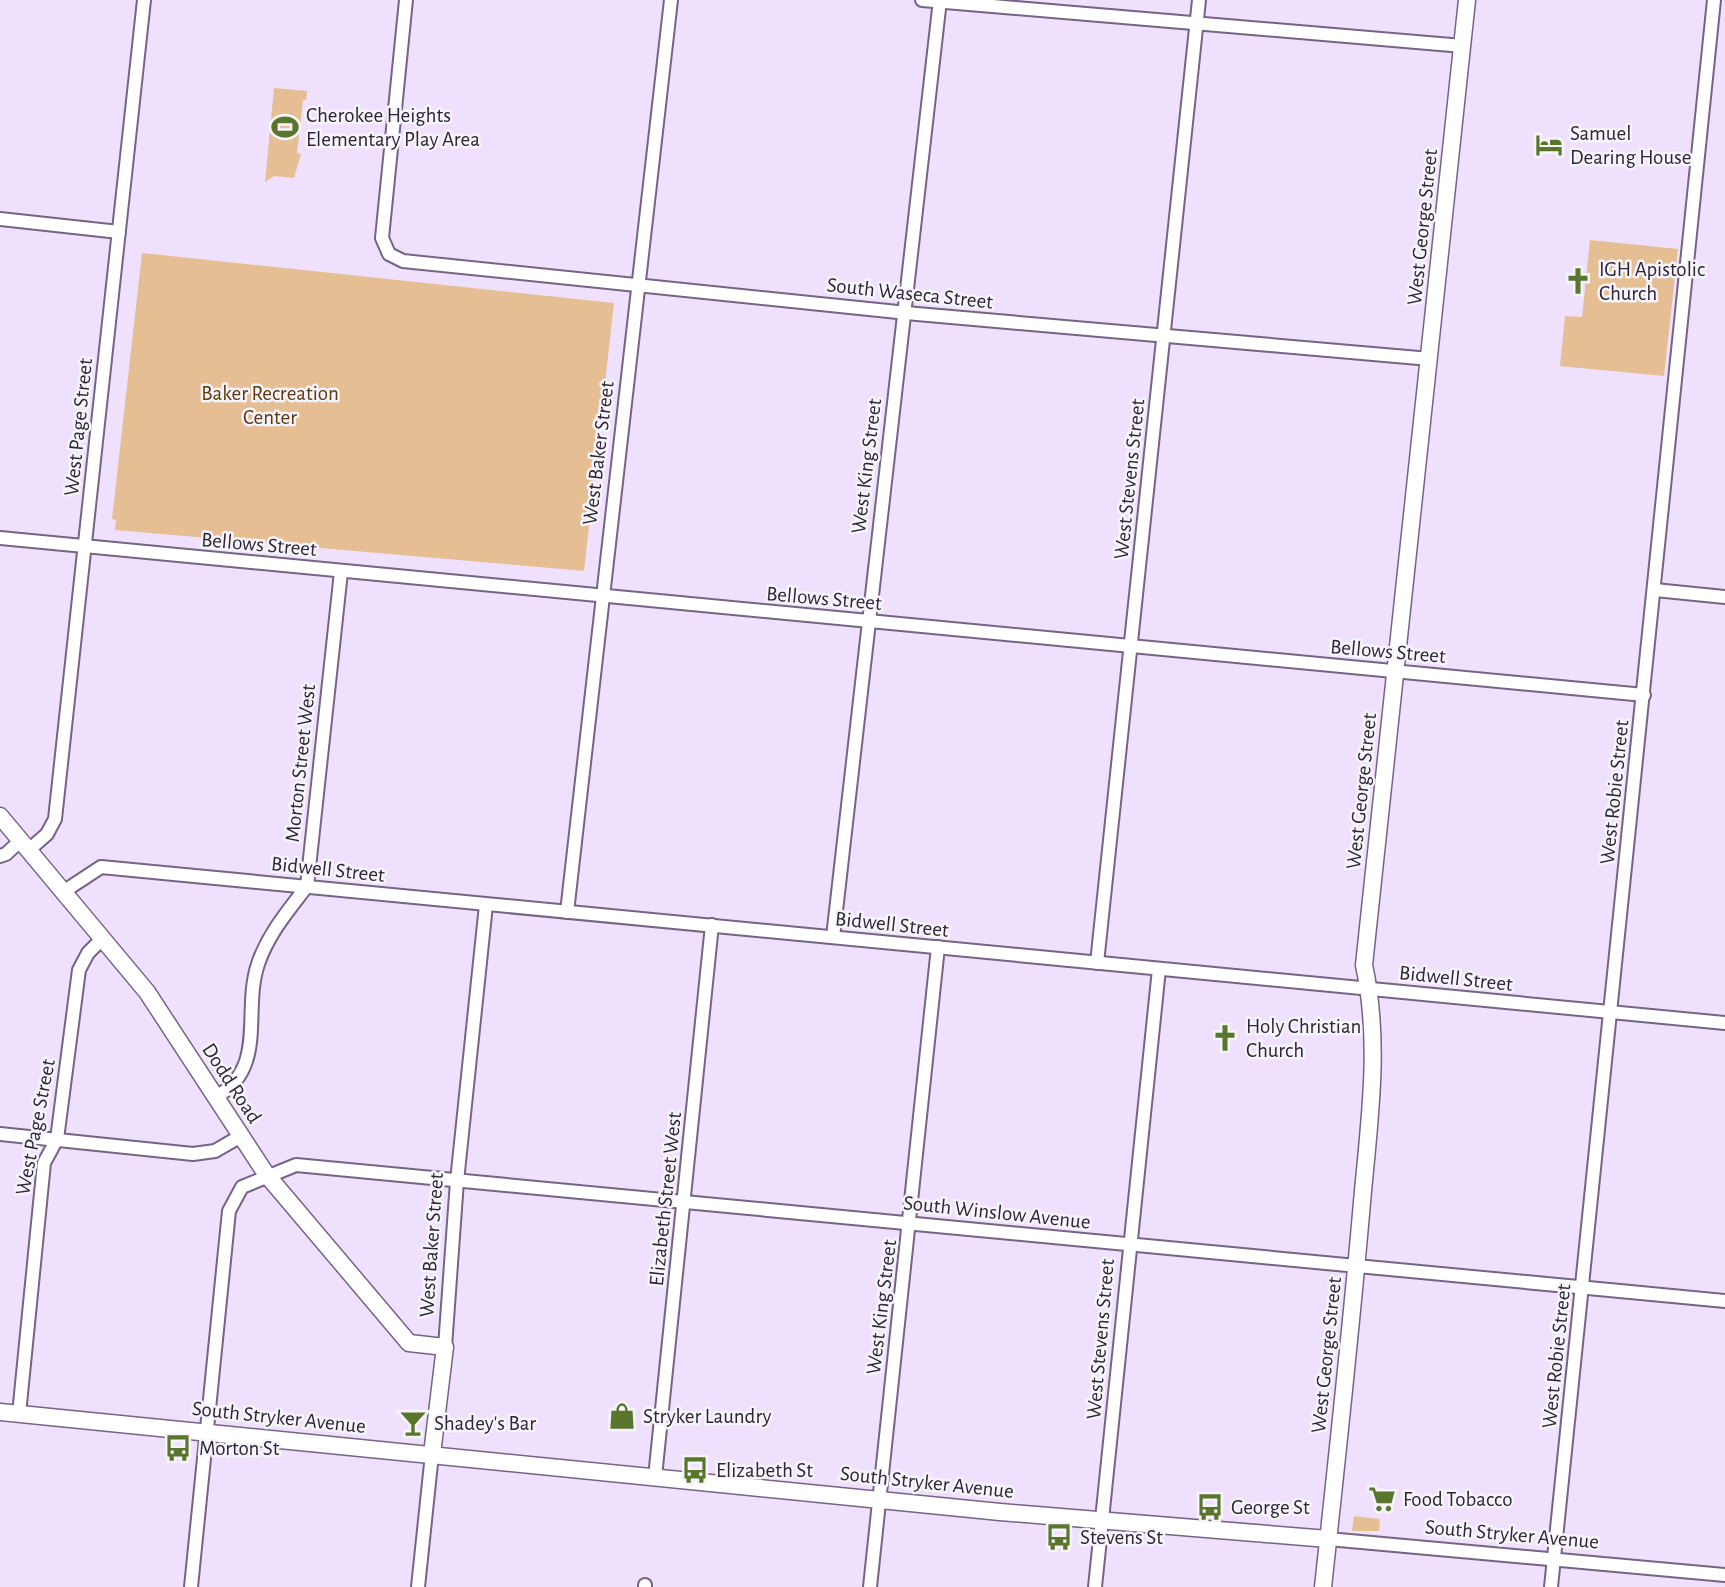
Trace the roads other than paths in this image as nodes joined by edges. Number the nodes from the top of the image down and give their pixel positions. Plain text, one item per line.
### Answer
1 (144, 0) edge
2 (406, 0) edge
3 (671, 0) edge
4 (922, 0) edge
5 (1199, 0) edge
6 (1467, 0) edge
7 (1714, 0) edge
8 (940, 1) edge
9 (1197, 22) junction
10 (1463, 46) junction
11 (0, 219) edge
12 (119, 232) junction
13 (640, 286) junction
14 (903, 312) junction
15 (1162, 337) junction
16 (1430, 359) junction
17 (0, 538) edge
18 (84, 547) junction
19 (341, 572) junction
20 (1655, 590) junction
21 (602, 596) junction
22 (1725, 597) edge
23 (867, 621) junction
24 (1132, 646) junction
25 (1395, 671) junction
26 (1644, 695) junction
27 (0, 816) edge
28 (26, 844) junction
29 (0, 856) edge
30 (307, 886) junction
31 (63, 892) junction
32 (486, 905) junction
33 (567, 912) junction
34 (712, 925) junction
35 (833, 937) junction
36 (102, 939) junction
37 (938, 947) junction
38 (1097, 962) junction
39 (1159, 969) junction
40 (1369, 989) junction
41 (1611, 1012) junction
42 (1725, 1023) edge
43 (216, 1097) junction
44 (0, 1134) edge
45 (241, 1136) junction
46 (57, 1139) junction
47 (266, 1174) junction
48 (457, 1181) junction
49 (685, 1201) junction
50 (910, 1223) junction
51 (1128, 1245) junction
52 (1357, 1264) junction
53 (1583, 1286) junction
54 (1725, 1301) edge
55 (445, 1347) junction
56 (0, 1412) edge
57 (19, 1414) junction
58 (208, 1431) junction
59 (432, 1454) junction
60 (655, 1477) junction
61 (879, 1498) junction
62 (1102, 1519) junction
63 (1328, 1539) junction
64 (1554, 1559) junction
65 (1725, 1575) edge
66 (191, 1587) edge
67 (418, 1587) edge
68 (870, 1587) edge
69 (1095, 1587) edge
70 (1323, 1587) edge
71 (1551, 1587) edge

1 - 12 street, West Page Street
2 - 13 street, South Waseca Street
3 - 13 street, West Baker Street
4 - 8 street
5 - 9 street, West Stevens Street
6 - 10 street, West George Street
7 - 20 street, West Robie Street
8 - 9 street
8 - 14 street, West King Street
9 - 10 street
9 - 15 street, West Stevens Street
10 - 16 street, West George Street
11 - 12 street
12 - 18 street, West Page Street
13 - 14 street, South Waseca Street
13 - 21 street, West Baker Street
14 - 15 street, South Waseca Street
14 - 23 street, West King Street
15 - 16 street, South Waseca Street
15 - 24 street, West Stevens Street
16 - 25 street, West George Street
17 - 18 street, Bellows Street
18 - 19 street, Bellows Street
18 - 28 street, West Page Street
19 - 21 street, Bellows Street
19 - 30 street, Morton Street West
20 - 22 street
20 - 26 street, West Robie Street
21 - 23 street, Bellows Street
21 - 33 street, West Baker Street
23 - 24 street, Bellows Street
23 - 35 street, West King Street
24 - 25 street, Bellows Street
24 - 38 street, West Stevens Street
25 - 26 street, Bellows Street
25 - 40 street, West George Street
26 - 41 street, West Robie Street
27 - 28 street, Dodd Road
28 - 29 street
28 - 31 street, Dodd Road
30 - 31 street, Bidwell Street
30 - 32 street, Bidwell Street
30 - 43 street
31 - 36 street, Dodd Road
32 - 33 street, Bidwell Street
32 - 48 street, West Baker Street
33 - 34 street, Bidwell Street
34 - 35 street, Bidwell Street
34 - 49 street, Elizabeth Street West
35 - 37 street, Bidwell Street
36 - 43 street, Dodd Road
36 - 46 street, West Page Street
37 - 38 street, Bidwell Street
37 - 50 street, West King Street
38 - 39 street, Bidwell Street
39 - 40 street, Bidwell Street
39 - 51 street, West Stevens Street
40 - 41 street, Bidwell Street
40 - 52 street, West George Street
41 - 42 street, Bidwell Street
41 - 53 street, West Robie Street
43 - 45 street, Dodd Road
44 - 46 street
45 - 46 street
45 - 47 street, Dodd Road
46 - 57 street, West Page Street
47 - 48 street, South Winslow Avenue
47 - 55 street, Dodd Road
47 - 58 street
48 - 49 street, South Winslow Avenue
48 - 55 street, West Baker Street
49 - 50 street, South Winslow Avenue
49 - 60 street, Elizabeth Street West
50 - 51 street, South Winslow Avenue
50 - 61 street, West King Street
51 - 52 street, South Winslow Avenue
51 - 62 street, West Stevens Street
52 - 53 street, South Winslow Avenue
52 - 63 street, West George Street
53 - 54 street, South Winslow Avenue
53 - 64 street, West Robie Street
55 - 59 street, West Baker Street
56 - 57 street, South Stryker Avenue
57 - 58 street, South Stryker Avenue
58 - 59 street, South Stryker Avenue
58 - 66 street
59 - 60 street, South Stryker Avenue
59 - 67 street, West Baker Street
60 - 61 street, South Stryker Avenue
61 - 62 street, South Stryker Avenue
61 - 68 street, West King Street
62 - 63 street, South Stryker Avenue
62 - 69 street, West Stevens Street
63 - 64 street, South Stryker Avenue
63 - 70 street, West George Street
64 - 65 street, South Stryker Avenue
64 - 71 street, West Robie Street

